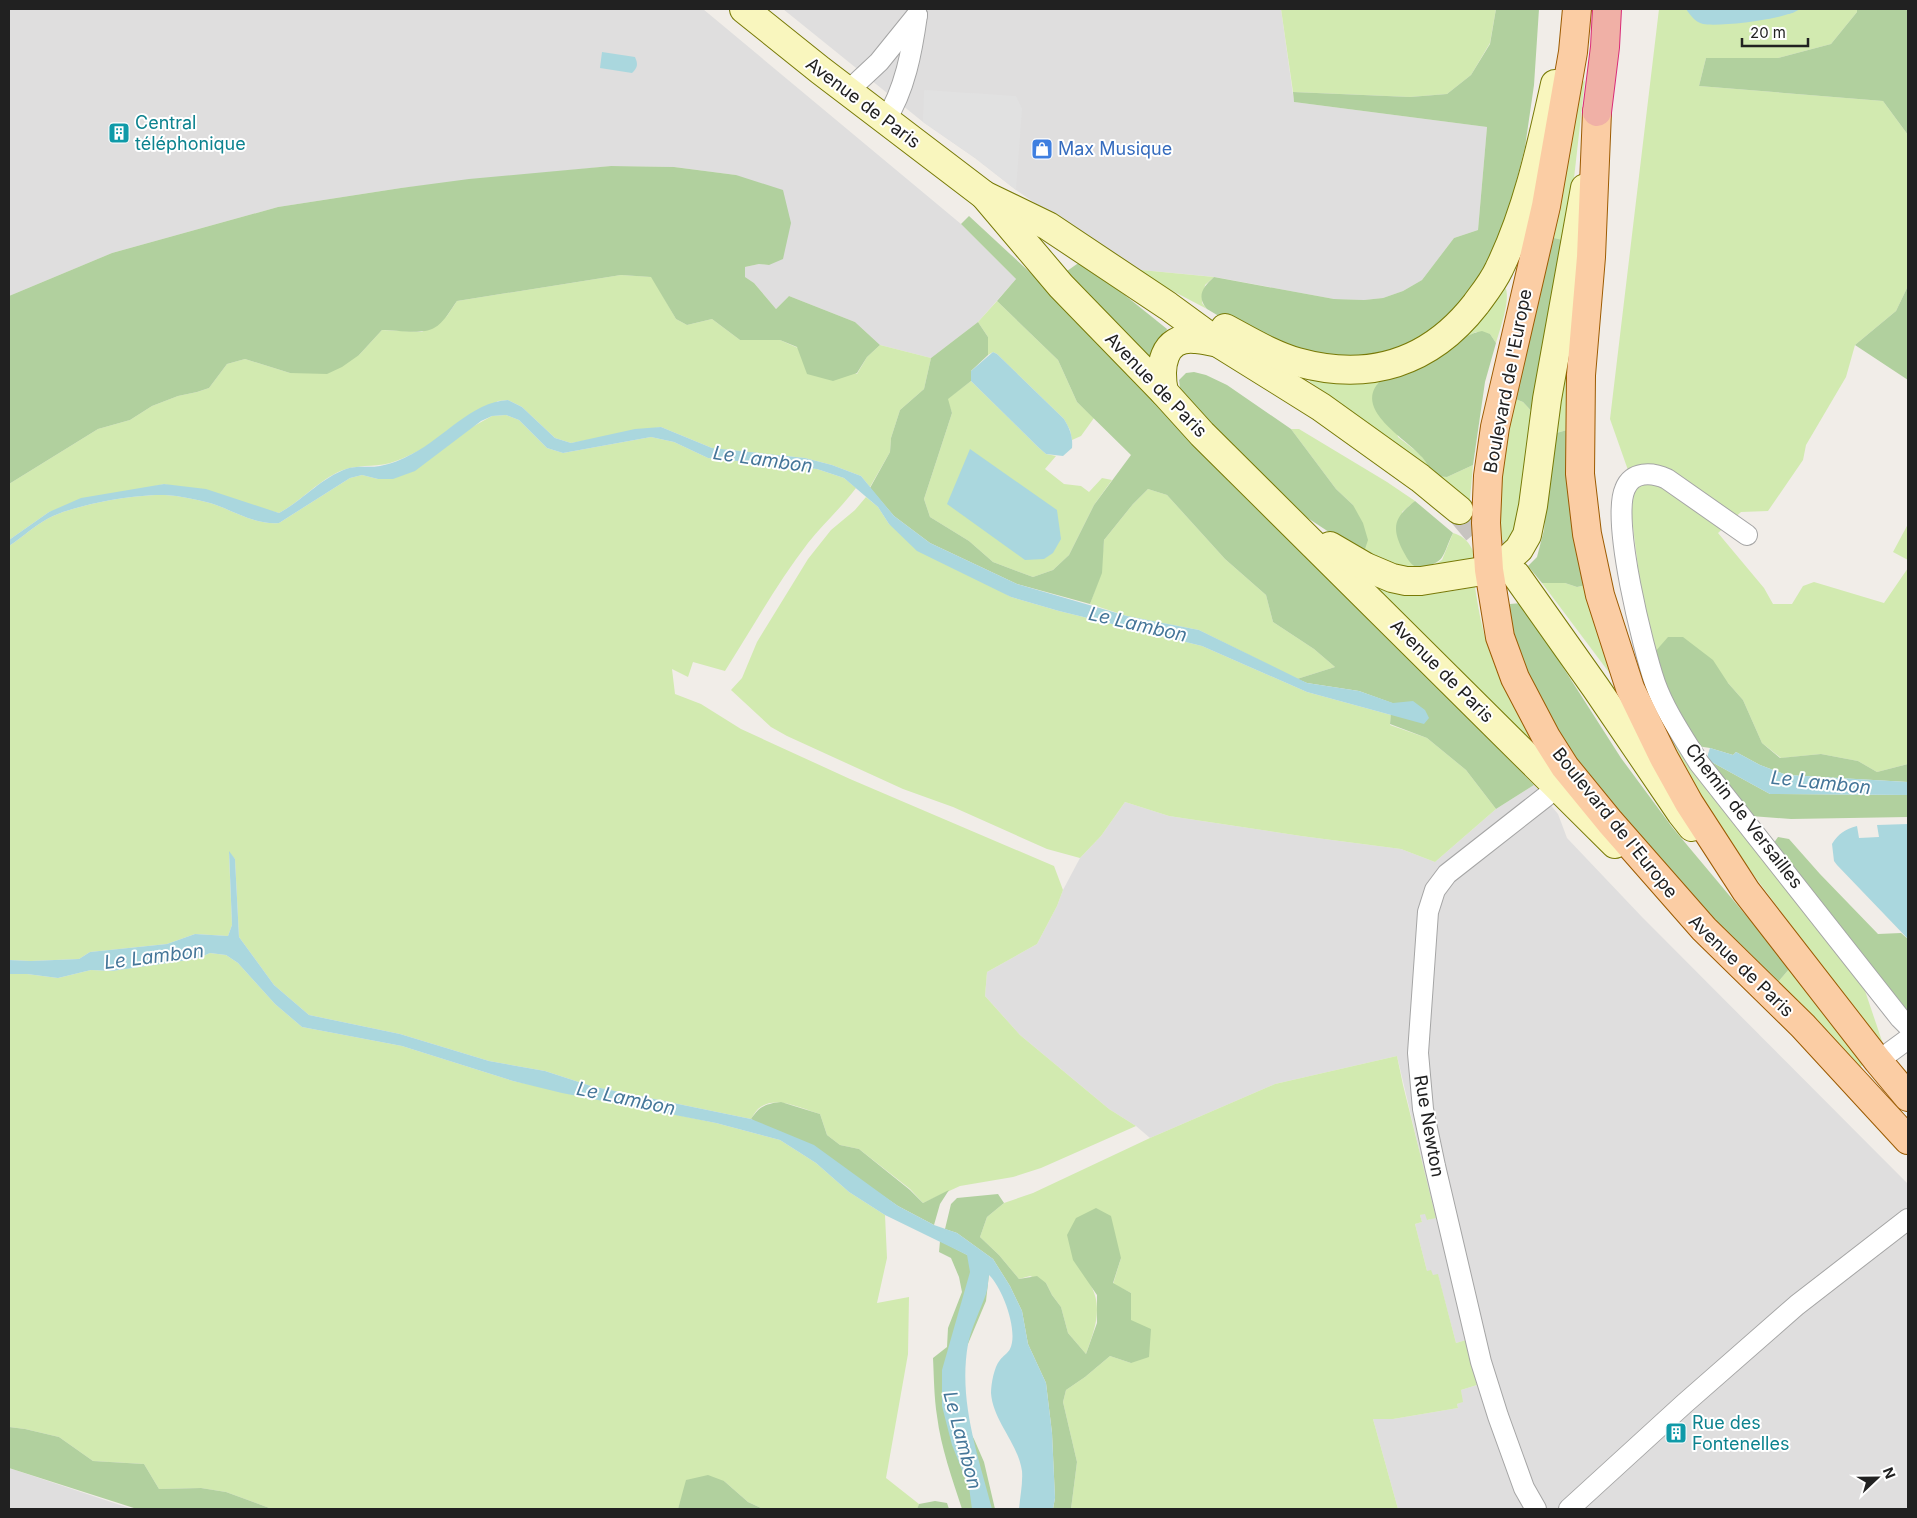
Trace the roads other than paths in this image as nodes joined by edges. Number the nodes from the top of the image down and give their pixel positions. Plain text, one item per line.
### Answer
1 (744, 9) edge
2 (1567, 9) edge
3 (1577, 9) edge
4 (1607, 9) edge
5 (918, 12) edge
6 (848, 91) junction
7 (1598, 112) junction
8 (886, 121) junction
9 (984, 195) junction
10 (1168, 306) junction
11 (1220, 344) junction
12 (1164, 392) junction
13 (1459, 510) tunnel mouth
14 (1297, 526) junction
15 (1747, 535) dead end
16 (1488, 570) junction
17 (1516, 575) tunnel mouth
18 (1558, 787) junction
19 (1746, 891) junction
20 (1704, 929) junction
21 (1908, 1026) edge
22 (1908, 1039) edge
23 (1878, 1061) junction
24 (1908, 1097) edge
25 (1908, 1140) edge
26 (1908, 1219) edge
27 (1536, 1509) edge
28 (1569, 1509) edge

1 - 6 main road, Avenue de Paris
2 - 10 main road
3 - 16 main road, Boulevard de l'Europe
4 - 7 highway
5 - 6 street
5 - 8 street
6 - 8 main road, Avenue de Paris
7 - 16 main road
7 - 19 main road
8 - 9 main road, Avenue de Paris
9 - 10 main road, Avenue de Paris
9 - 12 main road, Avenue de Paris
10 - 11 main road, Avenue de Paris
11 - 12 main road
11 - 13 main road, Avenue de Paris
12 - 14 main road, Avenue de Paris
14 - 16 main road
14 - 18 main road, Avenue de Paris
15 - 21 street, Chemin de Versailles
16 - 20 main road, Boulevard de l'Europe
17 - 19 main road
18 - 20 main road, Avenue de Paris
18 - 27 street, Rue Newton
19 - 23 main road
20 - 25 main road, Avenue de Paris
22 - 23 street
23 - 24 main road
26 - 28 street

